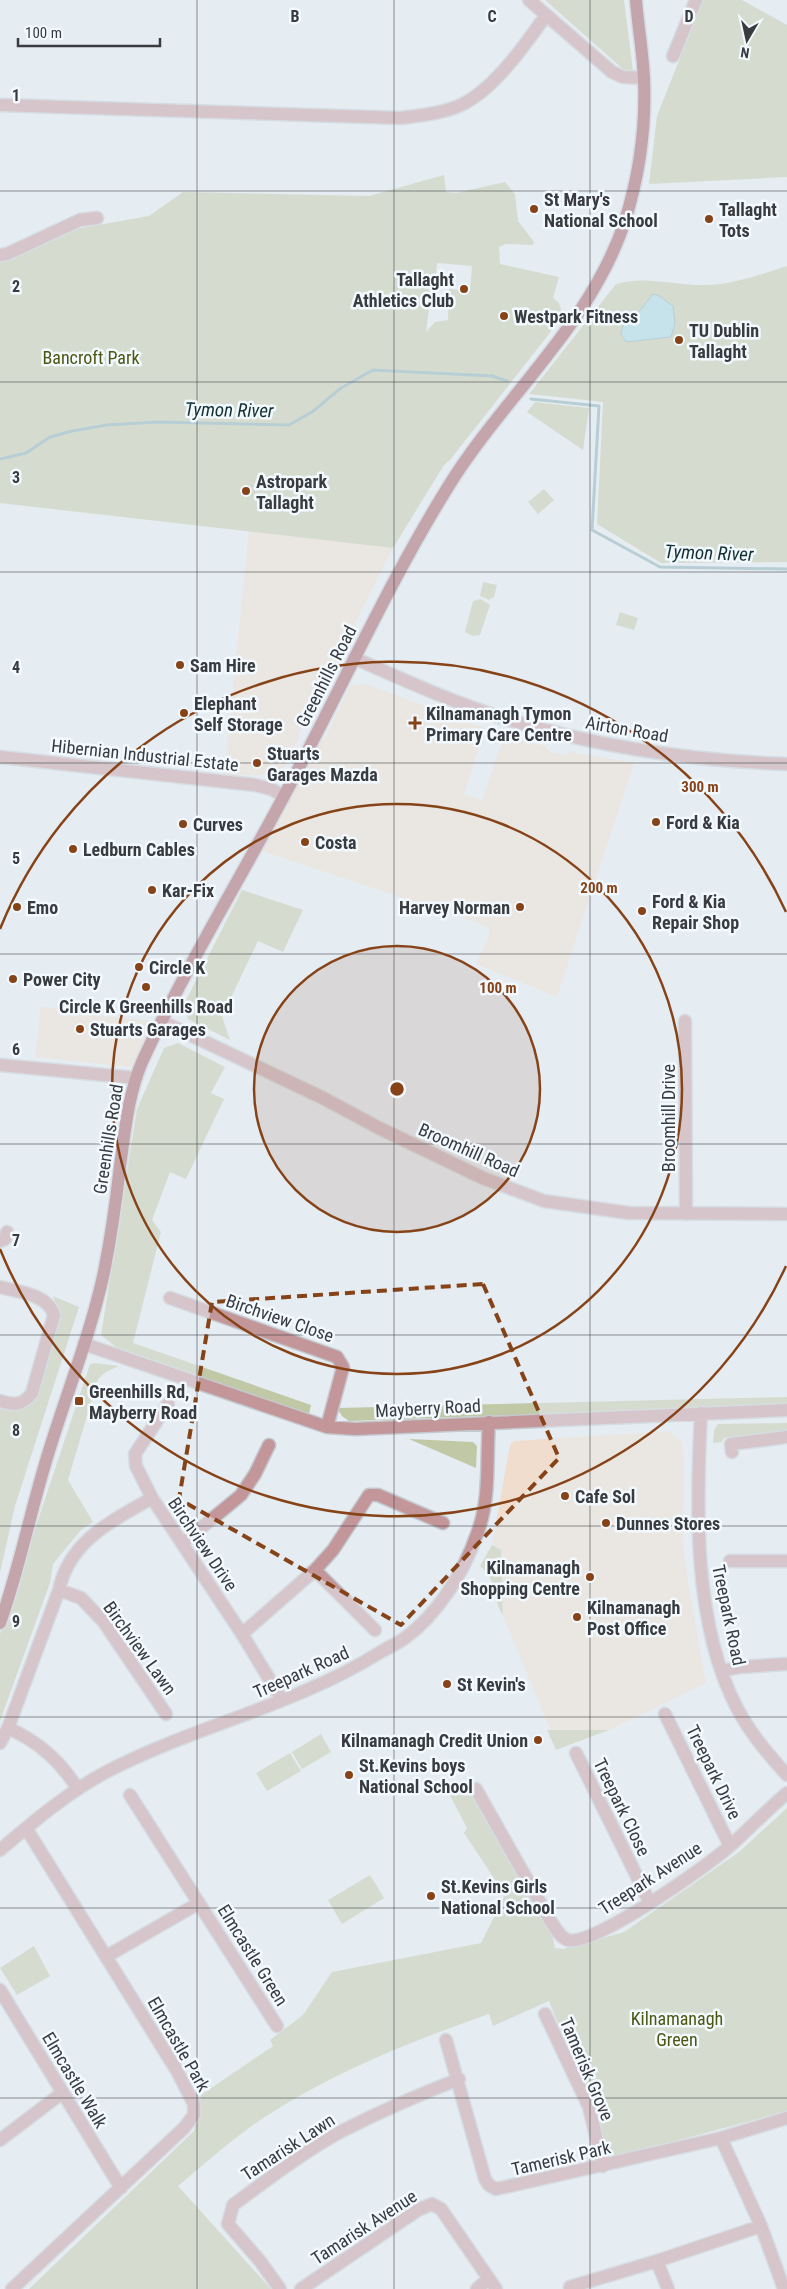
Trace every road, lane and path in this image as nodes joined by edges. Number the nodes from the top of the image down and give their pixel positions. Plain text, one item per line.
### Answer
1 (529, 0) edge
2 (636, 0) edge
3 (696, 0) edge
4 (546, 15) junction
5 (673, 56) dead end
6 (644, 78) junction
7 (0, 105) edge
8 (97, 218) dead end
9 (0, 255) edge
10 (354, 658) junction
11 (0, 757) edge
12 (787, 764) edge
13 (284, 796) junction
14 (685, 1021) dead end
15 (163, 1022) junction
16 (0, 1065) edge
17 (136, 1078) junction
18 (686, 1214) junction
19 (787, 1214) edge
20 (0, 1287) edge
21 (170, 1298) dead end
22 (84, 1344) junction
23 (0, 1402) edge
24 (168, 1404) dead end
25 (787, 1410) edge
26 (701, 1413) junction
27 (489, 1422) junction
28 (327, 1427) junction
29 (787, 1437) edge
30 (270, 1445) dead end
31 (732, 1452) dead end
32 (152, 1498) junction
33 (443, 1523) dead end
34 (183, 1543) junction
35 (730, 1561) dead end
36 (787, 1561) edge
37 (315, 1570) junction
38 (59, 1590) junction
39 (0, 1623) edge
40 (375, 1630) dead end
41 (242, 1634) junction
42 (787, 1664) edge
43 (722, 1671) junction
44 (282, 1700) junction
45 (166, 1714) dead end
46 (665, 1714) dead end
47 (8, 1728) junction
48 (0, 1743) edge
49 (576, 1753) dead end
50 (787, 1775) edge
51 (78, 1789) junction
52 (476, 1789) dead end
53 (787, 1793) edge
54 (130, 1794) dead end
55 (26, 1828) junction
56 (730, 1846) junction
57 (0, 1850) edge
58 (199, 1903) junction
59 (650, 1903) junction
60 (107, 1956) junction
61 (0, 1990) edge
62 (545, 2014) dead end
63 (277, 2026) dead end
64 (446, 2040) dead end
65 (459, 2079) junction
66 (62, 2093) junction
67 (787, 2118) edge
68 (722, 2138) junction
69 (0, 2140) edge
70 (603, 2166) junction
71 (121, 2188) junction
72 (762, 2226) junction
73 (656, 2261) junction
74 (492, 2284) edge
75 (570, 2286) dead end
76 (12, 2289) edge
77 (280, 2289) edge
78 (301, 2289) edge
79 (477, 2289) edge
80 (668, 2289) edge
81 (784, 2289) edge

1 - 4 street
2 - 6 main road, Greenhills Road
3 - 5 street
4 - 6 street
4 - 7 street
6 - 10 main road, Greenhills Road
8 - 9 street
10 - 12 street, Airton Road
10 - 13 main road, Greenhills Road
11 - 13 street, Hibernian Industrial Estate
13 - 15 main road, Greenhills Road
14 - 18 street, Broomhill Drive
15 - 17 main road, Greenhills Road
15 - 18 street, Broomhill Road
16 - 17 street
17 - 22 main road, Greenhills Road
18 - 19 street, Broomhill Road
20 - 23 street
21 - 28 street, Birchview Close
22 - 28 street, Mayberry Road
22 - 39 main road, Greenhills Road
24 - 32 street, Birchview Drive
25 - 26 street, Mayberry Road
26 - 27 street, Mayberry Road
26 - 43 street, Treepark Road
27 - 28 street, Mayberry Road
27 - 44 street, Treepark Road
29 - 31 street
30 - 34 street
32 - 34 street, Birchview Drive
32 - 38 street
33 - 37 street
34 - 41 street, Birchview Drive
35 - 36 street
37 - 40 street
37 - 41 street
38 - 45 street, Birchview Lawn
38 - 47 street
41 - 44 street, Birchview Drive
42 - 43 street
43 - 50 street, Treepark Road
44 - 51 street, Treepark Road
46 - 56 street, Treepark Drive
47 - 48 street
47 - 51 street
49 - 59 street, Treepark Close
51 - 55 street, Treepark Road
52 - 59 street, Treepark Avenue
53 - 56 street, Treepark Avenue
54 - 58 street, Elmcastle Green
55 - 57 street, Treepark Road
55 - 60 street, Elmcastle Park
56 - 59 street, Treepark Avenue
58 - 60 street, Elmcastle Green
58 - 63 street, Elmcastle Green
60 - 71 street, Elmcastle Park
61 - 66 street, Elmcastle Walk
62 - 70 street, Tamerisk Grove
64 - 65 street, Tamerisk Park
65 - 70 street, Tamerisk Park
65 - 77 street, Tamarisk Lawn
66 - 69 street
66 - 71 street, Elmcastle Walk
67 - 68 street, Tamerisk Park
68 - 70 street, Tamerisk Park
68 - 72 street
71 - 76 street, Elmcastle Park
72 - 73 street
72 - 81 street
73 - 75 street
73 - 80 street
74 - 78 street, Tamarisk Avenue
74 - 79 street

